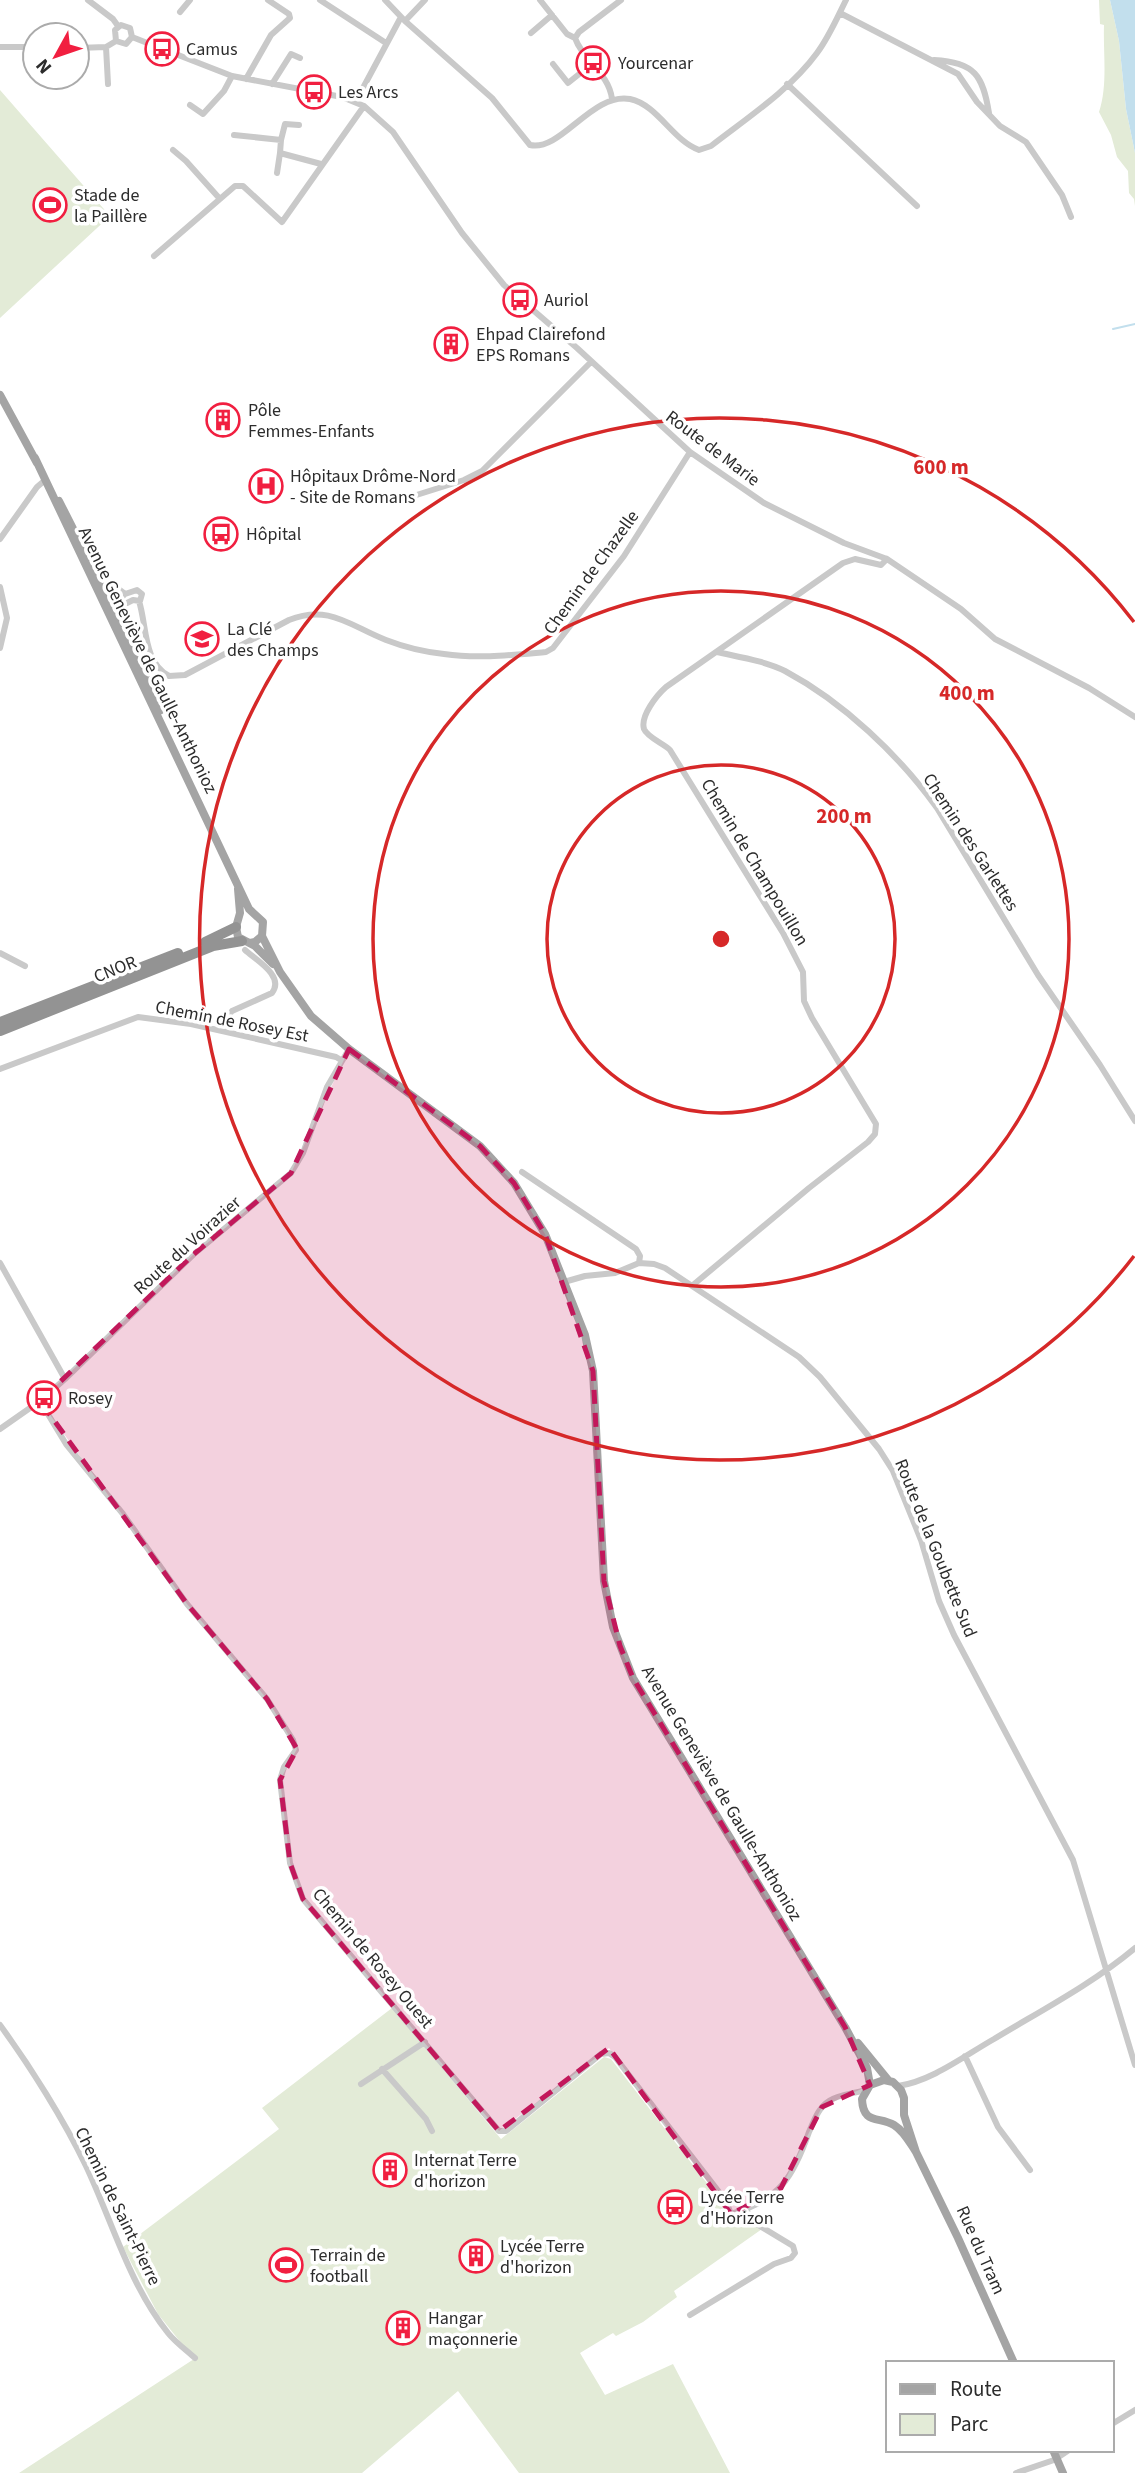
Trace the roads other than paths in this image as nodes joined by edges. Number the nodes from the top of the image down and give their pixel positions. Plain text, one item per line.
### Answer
1 (88, 0) edge
2 (190, 0) edge
3 (268, 0) edge
4 (320, 0) edge
5 (385, 0) edge
6 (425, 0) edge
7 (541, 0) edge
8 (846, 0) edge
9 (619, 1) edge
10 (280, 3) edge
11 (180, 12) dead end
12 (840, 13) junction
13 (552, 15) junction
14 (403, 19) junction
15 (118, 26) junction
16 (531, 33) dead end
17 (132, 37) junction
18 (575, 38) junction
19 (117, 41) junction
20 (386, 43) junction
21 (0, 47) edge
22 (21, 47) edge
23 (106, 47) junction
24 (91, 48) edge
25 (300, 58) dead end
26 (929, 60) junction
27 (593, 63) junction
28 (553, 64) dead end
29 (232, 75) junction
30 (246, 79) junction
31 (108, 84) dead end
32 (272, 84) junction
33 (788, 84) junction
34 (612, 99) junction
35 (356, 101) junction
36 (190, 105) dead end
37 (364, 106) junction
38 (989, 115) junction
39 (299, 125) dead end
40 (234, 135) dead end
41 (281, 140) junction
42 (173, 150) dead end
43 (280, 153) junction
44 (321, 164) junction
45 (277, 173) dead end
46 (220, 198) junction
47 (917, 206) dead end
48 (1071, 217) dead end
49 (155, 256) dead end
50 (592, 362) junction
51 (0, 396) edge
52 (690, 452) junction
53 (35, 458) junction
54 (44, 481) junction
55 (407, 498) dead end
56 (0, 539) edge
57 (85, 548) junction
58 (887, 559) junction
59 (0, 587) edge
60 (94, 587) junction
61 (132, 597) junction
62 (113, 609) junction
63 (112, 622) junction
64 (0, 648) edge
65 (717, 652) junction
66 (1135, 718) edge
67 (181, 762) junction
68 (235, 875) junction
69 (254, 915) junction
70 (238, 923) junction
71 (262, 936) junction
72 (246, 945) junction
73 (0, 953) edge
74 (26, 966) dead end
75 (280, 972) junction
76 (0, 1022) edge
77 (0, 1031) edge
78 (225, 1031) junction
79 (349, 1049) junction
80 (341, 1060) junction
81 (0, 1069) edge
82 (1135, 1121) edge
83 (522, 1172) dead end
84 (0, 1263) edge
85 (639, 1263) junction
86 (565, 1282) junction
87 (693, 1285) junction
88 (65, 1379) junction
89 (40, 1401) junction
90 (0, 1429) edge
91 (1135, 1948) edge
92 (1106, 1972) junction
93 (0, 2025) edge
94 (845, 2028) junction
95 (425, 2042) junction
96 (965, 2056) junction
97 (1135, 2065) edge
98 (382, 2069) junction
99 (889, 2081) junction
100 (917, 2083) junction
101 (361, 2084) dead end
102 (898, 2086) junction
103 (868, 2087) junction
104 (848, 2095) junction
105 (904, 2098) junction
106 (862, 2104) junction
107 (903, 2109) junction
108 (887, 2122) junction
109 (432, 2131) dead end
110 (916, 2152) junction
111 (1030, 2171) dead end
112 (746, 2210) junction
113 (690, 2315) dead end
114 (195, 2358) dead end
115 (1013, 2361) edge
116 (1135, 2410) edge
117 (1114, 2423) edge
118 (1055, 2454) edge
119 (1016, 2473) edge
120 (1063, 2473) edge

1 - 15 street
2 - 11 street
3 - 10 street
4 - 20 street
5 - 14 street
6 - 14 street
7 - 13 street
8 - 12 street
9 - 18 street
10 - 30 street
12 - 26 street
12 - 33 street
13 - 16 street
13 - 18 street
14 - 20 street
14 - 34 street
15 - 17 street
15 - 19 street
17 - 19 street
17 - 29 street
18 - 27 street
19 - 23 street
20 - 35 street
21 - 22 street
23 - 24 street
23 - 31 street
25 - 32 street
26 - 38 street
26 - 38 street
27 - 28 street
27 - 34 street
29 - 30 street
29 - 36 street
30 - 32 street
32 - 35 street
33 - 34 street
33 - 47 street
35 - 37 street, Route de Marie
37 - 44 street
37 - 50 street, Route de Marie
38 - 48 street
39 - 41 street
40 - 41 street
41 - 43 street
42 - 46 street
43 - 44 street
43 - 45 street
44 - 46 street
46 - 49 street
50 - 52 street, Route de Marie
50 - 55 street
51 - 53 main road, Avenue Geneviève de Gaulle-Anthonioz
52 - 58 street, Route de Marie
52 - 61 street, Chemin de Chazelle
53 - 54 main road, Avenue Geneviève de Gaulle-Anthonioz
53 - 57 main road, Avenue Geneviève de Gaulle-Anthonioz
54 - 56 street
54 - 60 main road, Avenue Geneviève de Gaulle-Anthonioz
57 - 61 street
57 - 62 main road, Avenue Geneviève de Gaulle-Anthonioz
58 - 65 street
58 - 66 street, Route de Marie
59 - 64 street
60 - 62 street
60 - 63 main road, Avenue Geneviève de Gaulle-Anthonioz
61 - 62 street
61 - 62 street
62 - 63 street
62 - 67 main road, Avenue Geneviève de Gaulle-Anthonioz
63 - 67 main road, Avenue Geneviève de Gaulle-Anthonioz
65 - 82 street, Chemin des Garlettes
65 - 87 street, Chemin de Champouillon
67 - 68 main road, Avenue Geneviève de Gaulle-Anthonioz
68 - 69 main road, Avenue Geneviève de Gaulle-Anthonioz
68 - 70 main road, Avenue Geneviève de Gaulle-Anthonioz
69 - 70 main road
69 - 71 main road
70 - 72 main road
70 - 76 highway, CNOR
71 - 72 main road
71 - 75 main road, Avenue Geneviève de Gaulle-Anthonioz
72 - 75 main road, Avenue Geneviève de Gaulle-Anthonioz
72 - 77 highway, CNOR
72 - 78 street
73 - 74 street
75 - 79 main road, Avenue Geneviève de Gaulle-Anthonioz
78 - 80 street, Chemin de Rosey Est
78 - 81 street, Chemin de Rosey Est
79 - 80 street, Route du Voirazier
79 - 86 main road, Avenue Geneviève de Gaulle-Anthonioz
80 - 88 street, Route du Voirazier
83 - 85 street
84 - 88 street
85 - 86 street
85 - 87 street, Route de la Goubette Sud
86 - 94 main road, Avenue Geneviève de Gaulle-Anthonioz
87 - 92 street, Route de la Goubette Sud
88 - 89 street, Route du Voirazier
89 - 90 street, Route du Voirazier
89 - 95 street, Chemin de Rosey Ouest
91 - 92 street
92 - 96 street
92 - 97 street, Route de la Goubette Sud
93 - 114 street, Chemin de Saint-Pierre
94 - 99 main road, Avenue Geneviève de Gaulle-Anthonioz
94 - 103 main road, Avenue Geneviève de Gaulle-Anthonioz
95 - 98 street
95 - 112 street, Chemin de Rosey Ouest
96 - 100 street
96 - 111 street
98 - 101 street
98 - 109 street
99 - 102 main road
99 - 103 main road
100 - 102 street
100 - 105 street
102 - 105 main road
103 - 104 street
103 - 106 main road
104 - 106 street
104 - 112 street
105 - 107 main road
106 - 108 main road
107 - 108 main road
107 - 110 main road
108 - 110 main road
110 - 115 main road, Rue du Tram
112 - 113 street
116 - 117 street
118 - 119 street
118 - 120 main road

